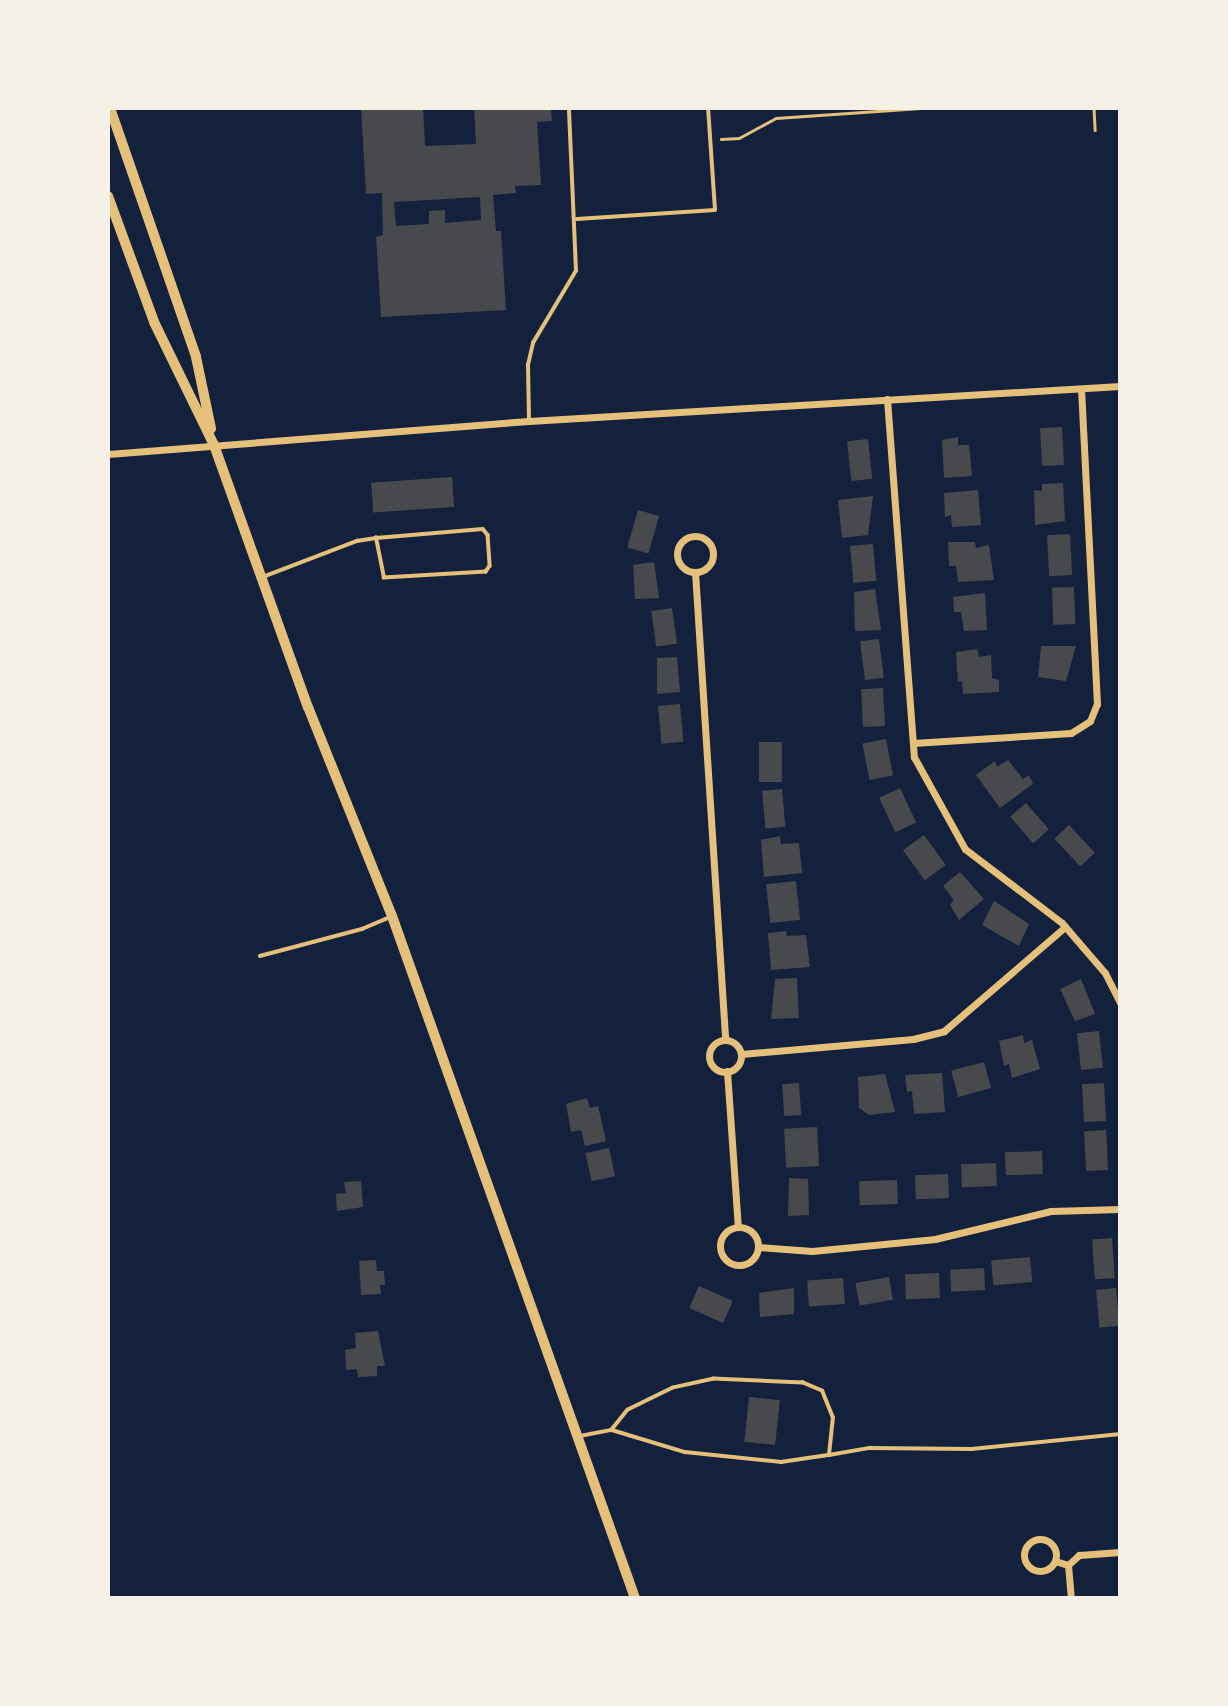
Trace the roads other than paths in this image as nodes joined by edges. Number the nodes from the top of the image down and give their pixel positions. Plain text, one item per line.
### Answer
1 (110, 108) edge
2 (569, 108) edge
3 (708, 108) edge
4 (108, 195) edge
5 (576, 219) junction
6 (1119, 386) edge
7 (1081, 389) junction
8 (887, 399) junction
9 (528, 421) junction
10 (214, 444) junction
11 (108, 454) edge
12 (376, 538) junction
13 (695, 572) junction
14 (261, 578) junction
15 (913, 743) junction
16 (392, 916) junction
17 (1065, 927) junction
18 (260, 956) dead end
19 (1119, 1002) edge
20 (725, 1040) junction
21 (741, 1054) junction
22 (727, 1071) junction
23 (1119, 1209) edge
24 (738, 1227) junction
25 (758, 1247) junction
26 (612, 1430) junction
27 (1119, 1434) edge
28 (578, 1436) junction
29 (829, 1455) junction
30 (1119, 1552) edge
31 (1055, 1561) junction
32 (1068, 1565) junction
33 (635, 1598) edge
34 (1070, 1598) edge

1 - 10 main road
2 - 5 lane
3 - 5 lane
4 - 10 main road
5 - 9 lane
6 - 7 street
7 - 8 street
7 - 15 street
8 - 9 street
8 - 15 street
9 - 10 street
10 - 11 street
10 - 14 main road
12 - 12 lane
12 - 14 lane
13 - 13 street
13 - 20 street
14 - 16 main road
15 - 17 street
16 - 18 lane
16 - 28 main road
17 - 19 street
17 - 21 street
20 - 21 street
20 - 22 street
21 - 22 street
22 - 24 street
23 - 25 street
24 - 25 street
24 - 25 street
26 - 28 lane
26 - 29 lane
26 - 29 lane
27 - 29 lane
28 - 33 main road
30 - 32 street
31 - 31 street
31 - 32 street
32 - 34 street

